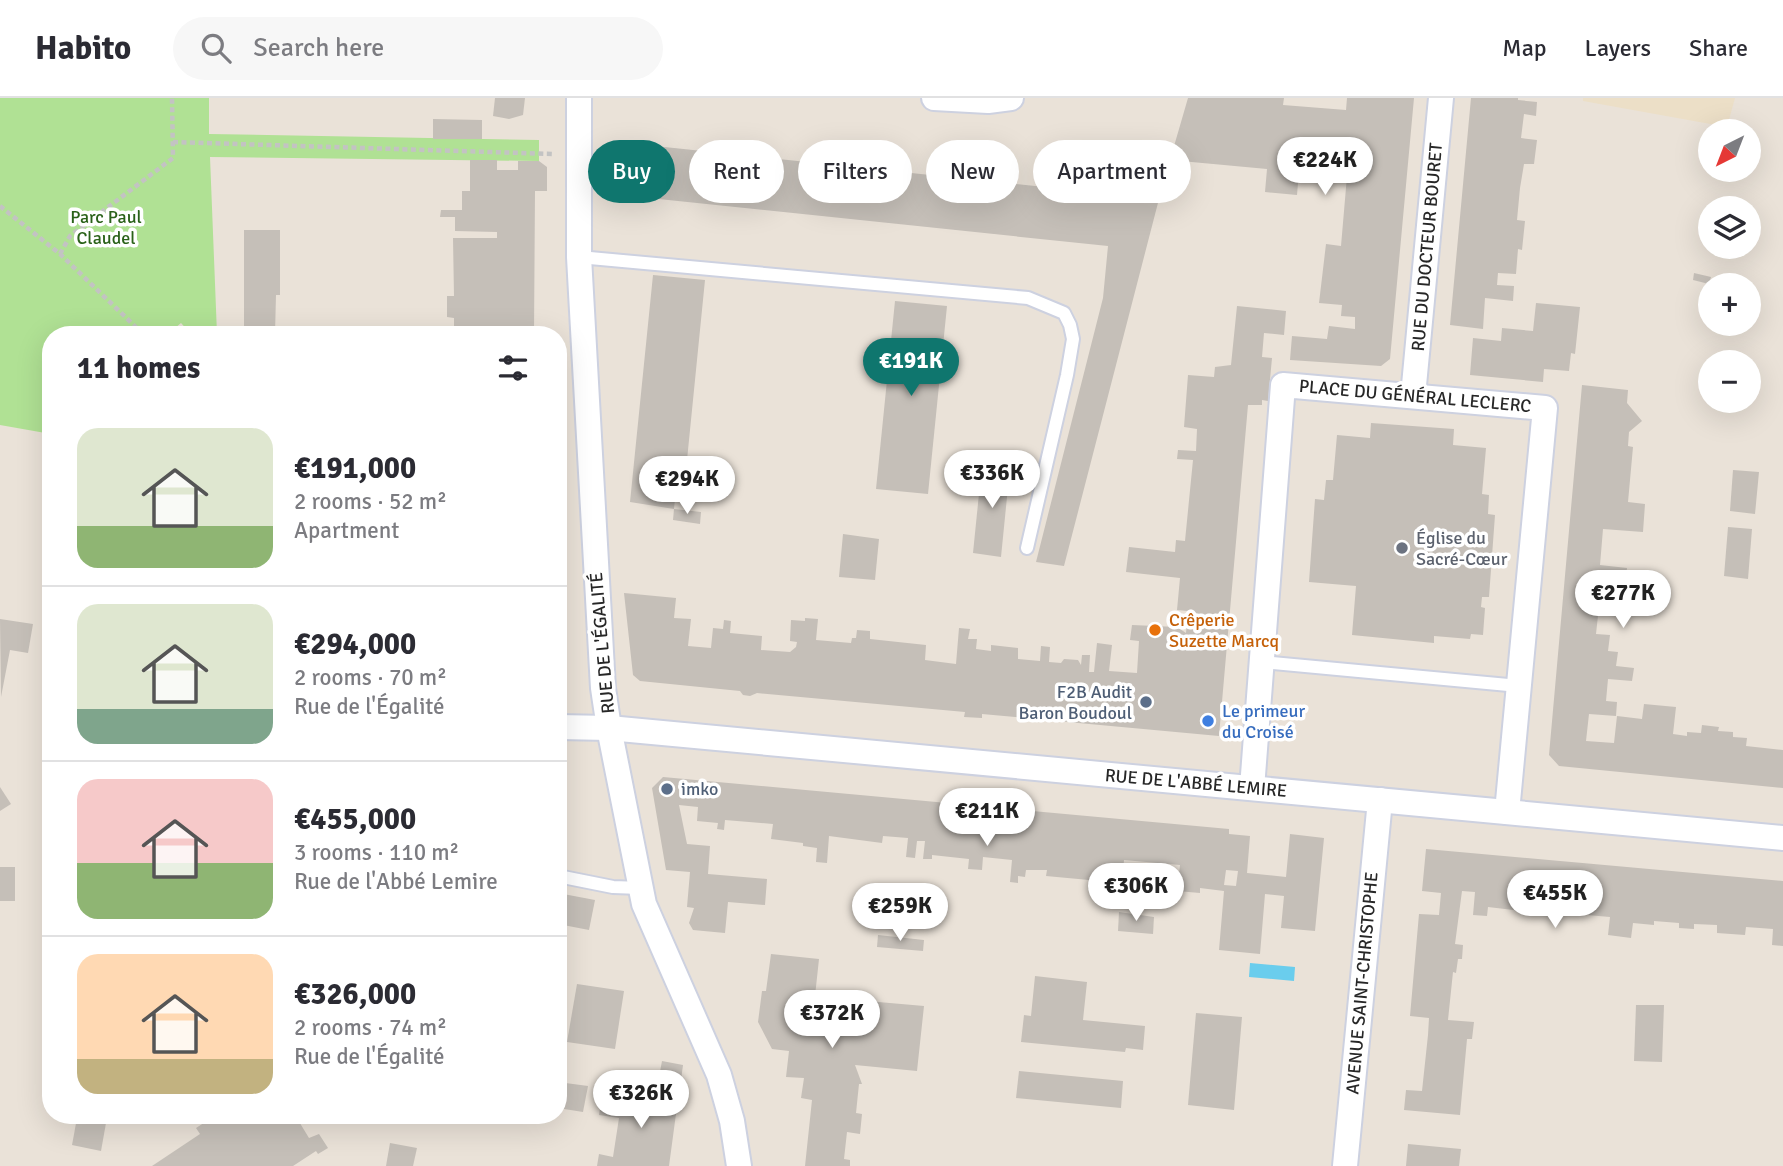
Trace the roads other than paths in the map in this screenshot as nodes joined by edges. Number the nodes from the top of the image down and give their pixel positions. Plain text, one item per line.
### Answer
1 (579, 98) edge
2 (934, 98) edge
3 (1011, 98) edge
4 (1441, 98) edge
5 (579, 257) junction
6 (1413, 396) junction
7 (1027, 548) dead end
8 (1262, 662) junction
9 (1519, 686) junction
10 (567, 727) edge
11 (609, 728) junction
12 (1252, 788) junction
13 (1380, 800) junction
14 (1507, 812) junction
15 (1783, 838) edge
16 (567, 878) edge
17 (641, 888) junction
18 (739, 1166) edge
19 (1345, 1166) edge

1 - 5 street, RUE DE L'ÉGALITÉ
2 - 3 street
4 - 6 street, RUE DU DOCTEUR BOURET
5 - 7 lane
5 - 11 street, RUE DE L'ÉGALITÉ
6 - 8 street, PLACE DU GÉNÉRAL LECLERC
6 - 9 street, PLACE DU GÉNÉRAL LECLERC
8 - 9 lane
8 - 12 street, PLACE DU GÉNÉRAL LECLERC
9 - 14 street, PLACE DU GÉNÉRAL LECLERC
10 - 11 street, RUE DE L'ABBÉ LEMIRE
11 - 12 street, RUE DE L'ABBÉ LEMIRE
11 - 17 street, RUE DE L'ÉGALITÉ
12 - 13 street, RUE DE L'ABBÉ LEMIRE
13 - 14 street, RUE DE L'ABBÉ LEMIRE
13 - 19 street, AVENUE SAINT-CHRISTOPHE
14 - 15 street, RUE DE L'ABBÉ LEMIRE
16 - 17 lane
17 - 18 street, RUE DE L'ÉGALITÉ

